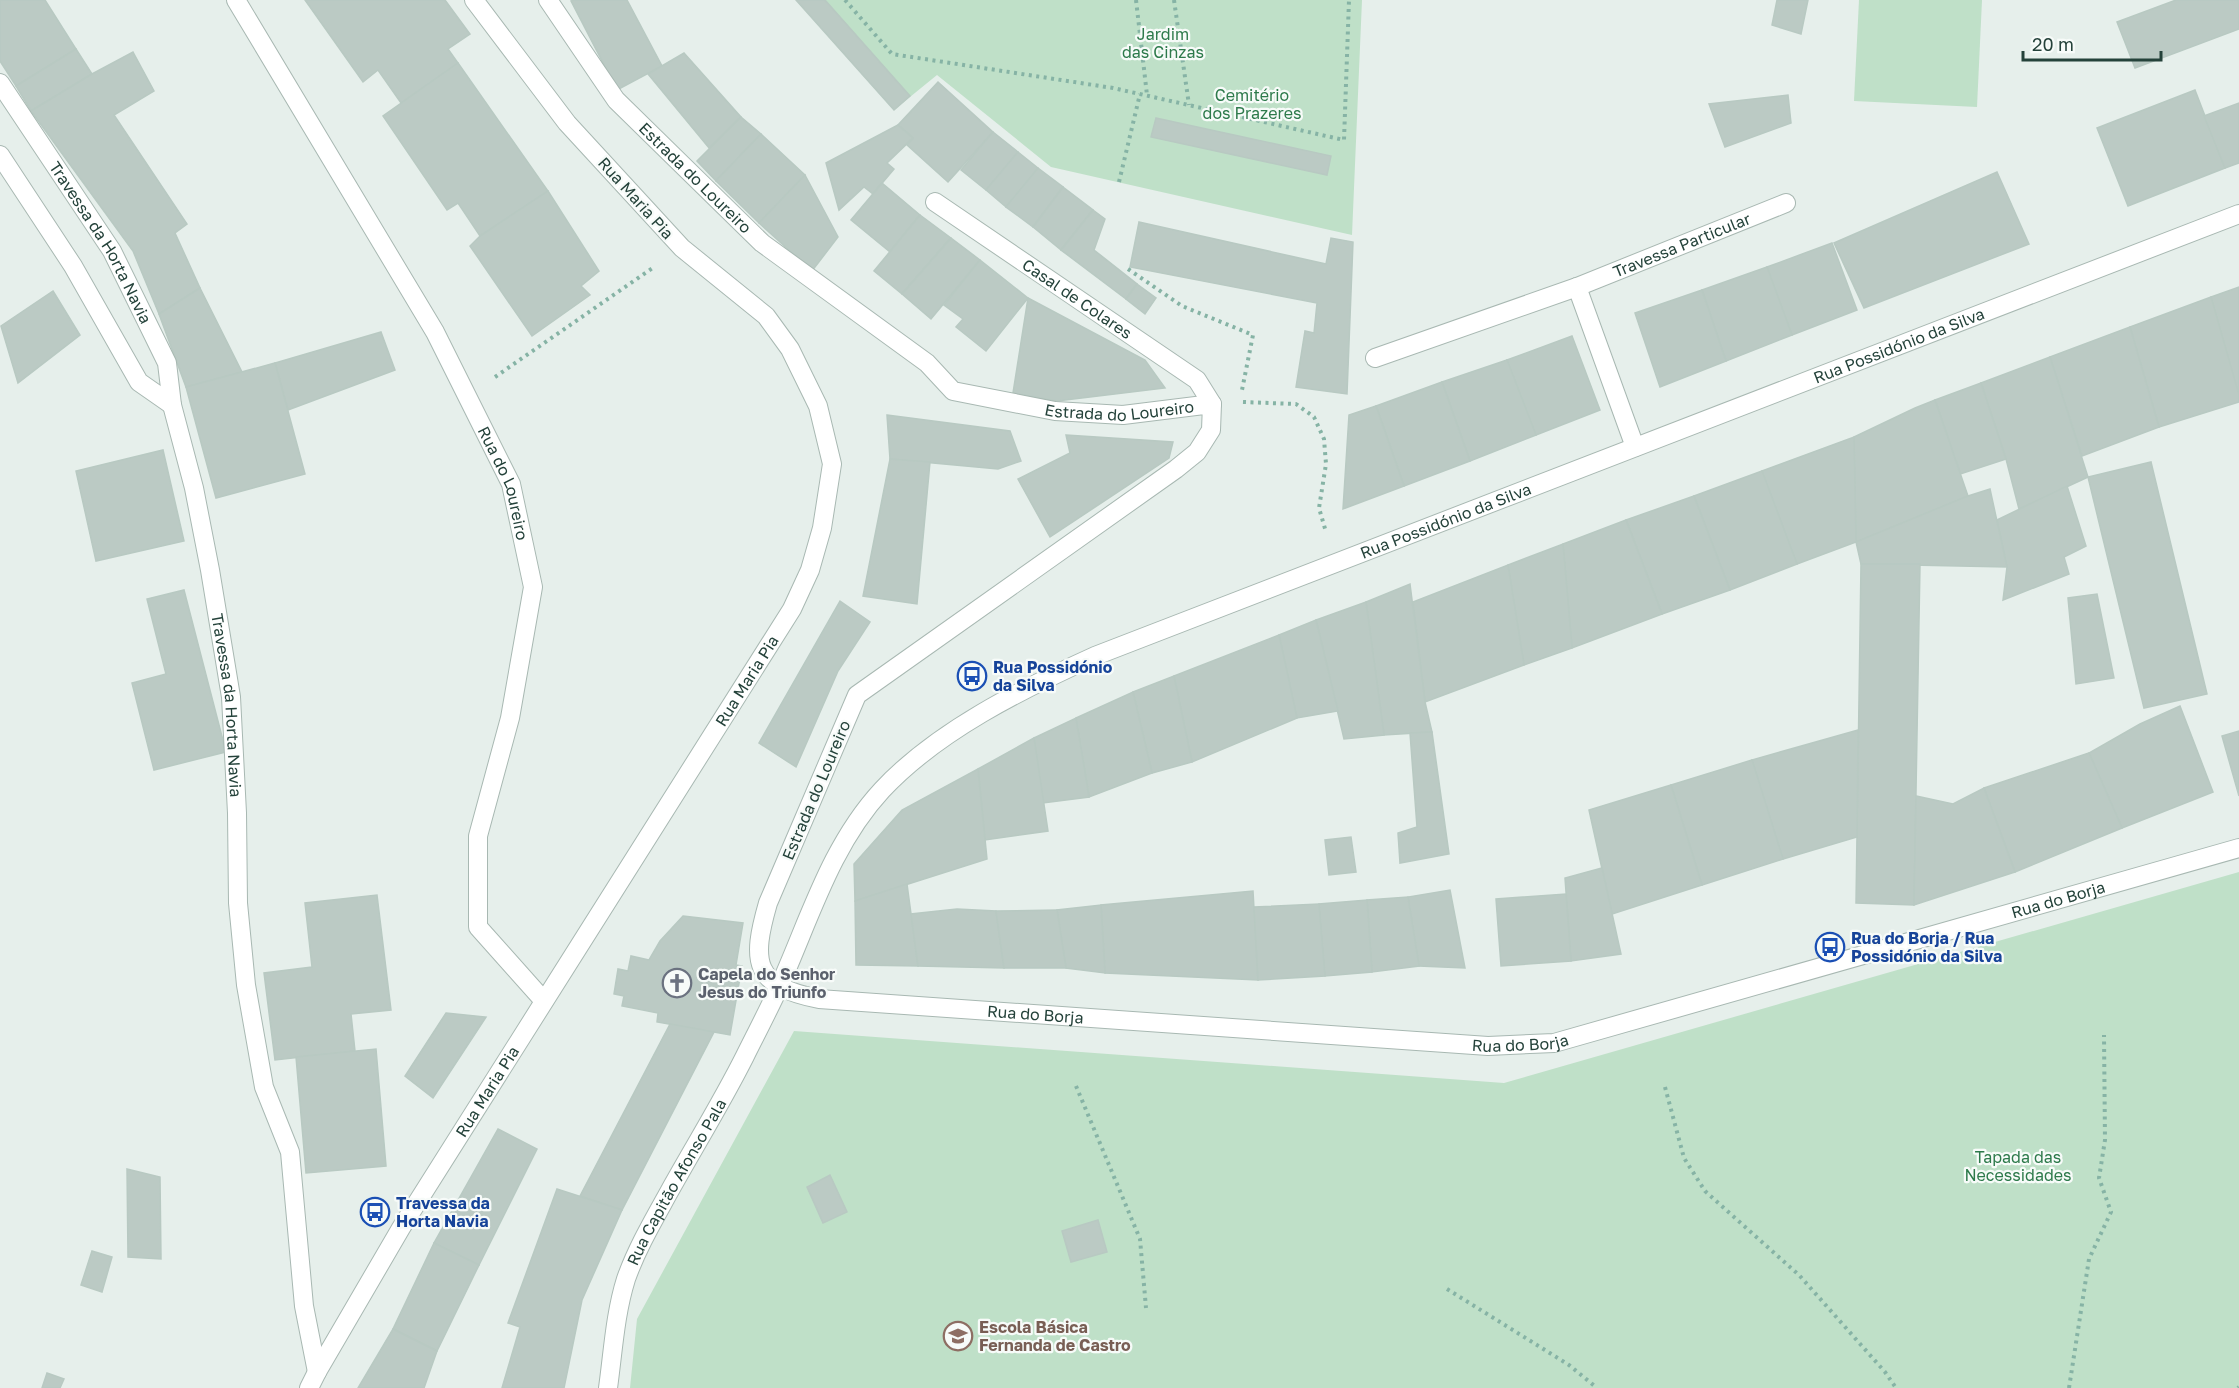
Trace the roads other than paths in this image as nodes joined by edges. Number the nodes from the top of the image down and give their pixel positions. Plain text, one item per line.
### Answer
1 (236, 0) edge
2 (474, 0) edge
3 (548, 0) edge
4 (0, 83) edge
5 (0, 155) edge
6 (935, 202) dead end
7 (1786, 203) dead end
8 (2239, 214) edge
9 (1577, 287) junction
10 (1375, 358) dead end
11 (1212, 404) junction
12 (172, 405) junction
13 (1635, 447) junction
14 (2239, 848) edge
15 (779, 987) junction
16 (544, 1001) junction
17 (313, 1380) edge
18 (608, 1388) edge

1 - 16 street, Rua do Loureiro
2 - 16 street, Rua Maria Pia
3 - 11 street, Estrada do Loureiro
4 - 12 street, Travessa da Horta Navia
5 - 12 street
6 - 11 street, Casal de Colares
7 - 9 street, Travessa Particular
8 - 13 street, Rua Possidónio da Silva
9 - 10 street, Travessa Particular
9 - 13 street
11 - 15 street, Estrada do Loureiro
12 - 17 street, Travessa da Horta Navia
13 - 15 street, Rua Possidónio da Silva
14 - 15 street, Rua do Borja
15 - 18 street, Rua Capitão Afonso Pala
16 - 17 street, Rua Maria Pia

